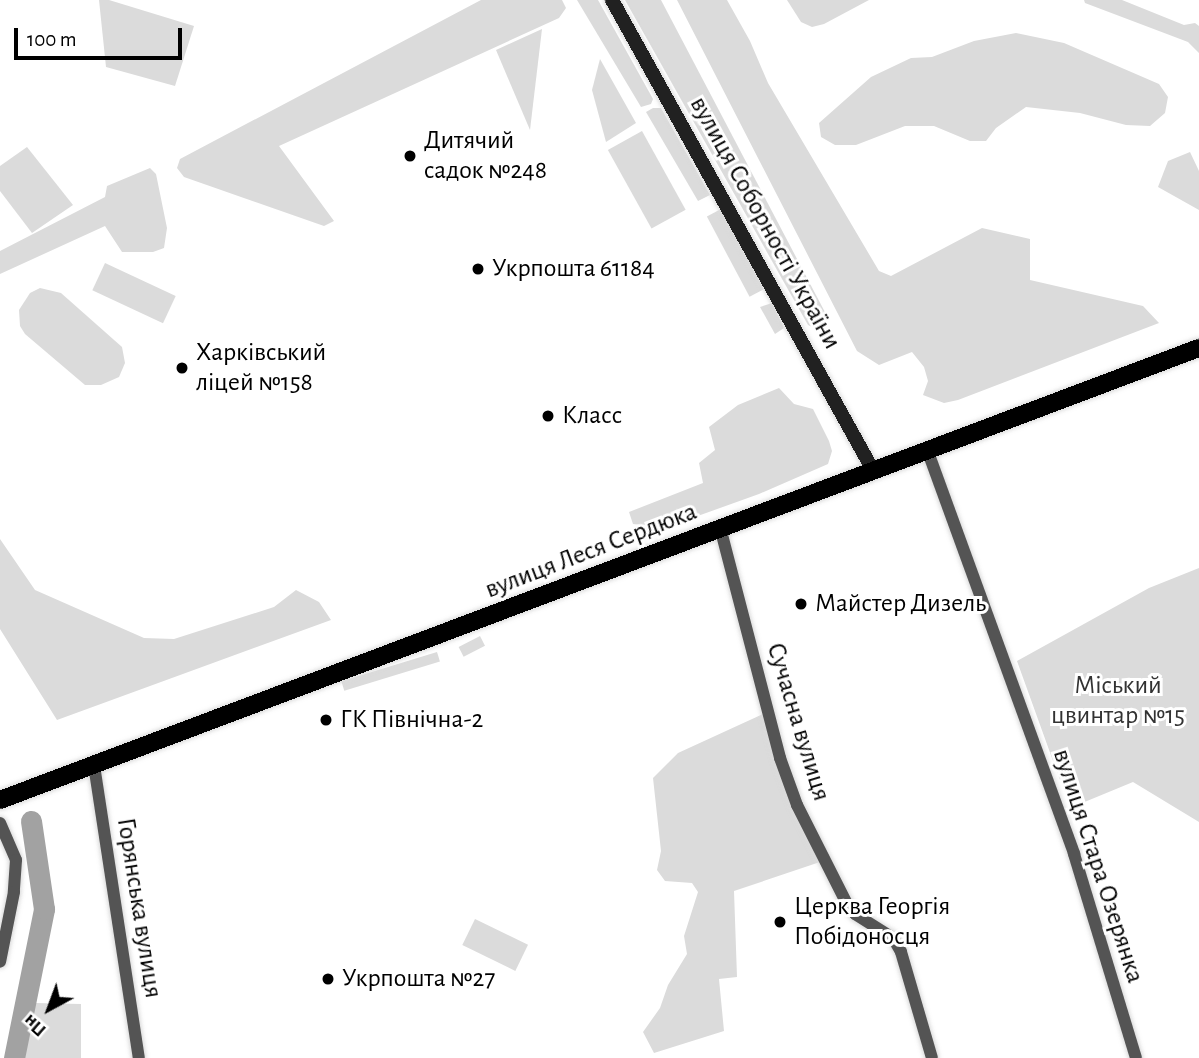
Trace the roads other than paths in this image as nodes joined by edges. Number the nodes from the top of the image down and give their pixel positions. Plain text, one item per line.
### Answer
1 (612, 0) edge
2 (1199, 348) edge
3 (928, 452) junction
4 (874, 472) junction
5 (721, 531) junction
6 (94, 765) junction
7 (4, 799) edge
8 (0, 822) edge
9 (0, 962) edge
10 (139, 1058) edge
11 (932, 1058) edge
12 (1136, 1058) edge

1 - 4 street, вулиця Соборності України
2 - 3 main road, вулиця Леся Сердюка
3 - 4 main road, вулиця Леся Сердюка
3 - 12 street, вулиця Стара Озерянка
4 - 5 main road, вулиця Леся Сердюка
5 - 6 main road, вулиця Леся Сердюка
5 - 11 street, Сучасна вулиця
6 - 7 main road, вулиця Леся Сердюка
6 - 10 street, Горянська вулиця
8 - 9 street

